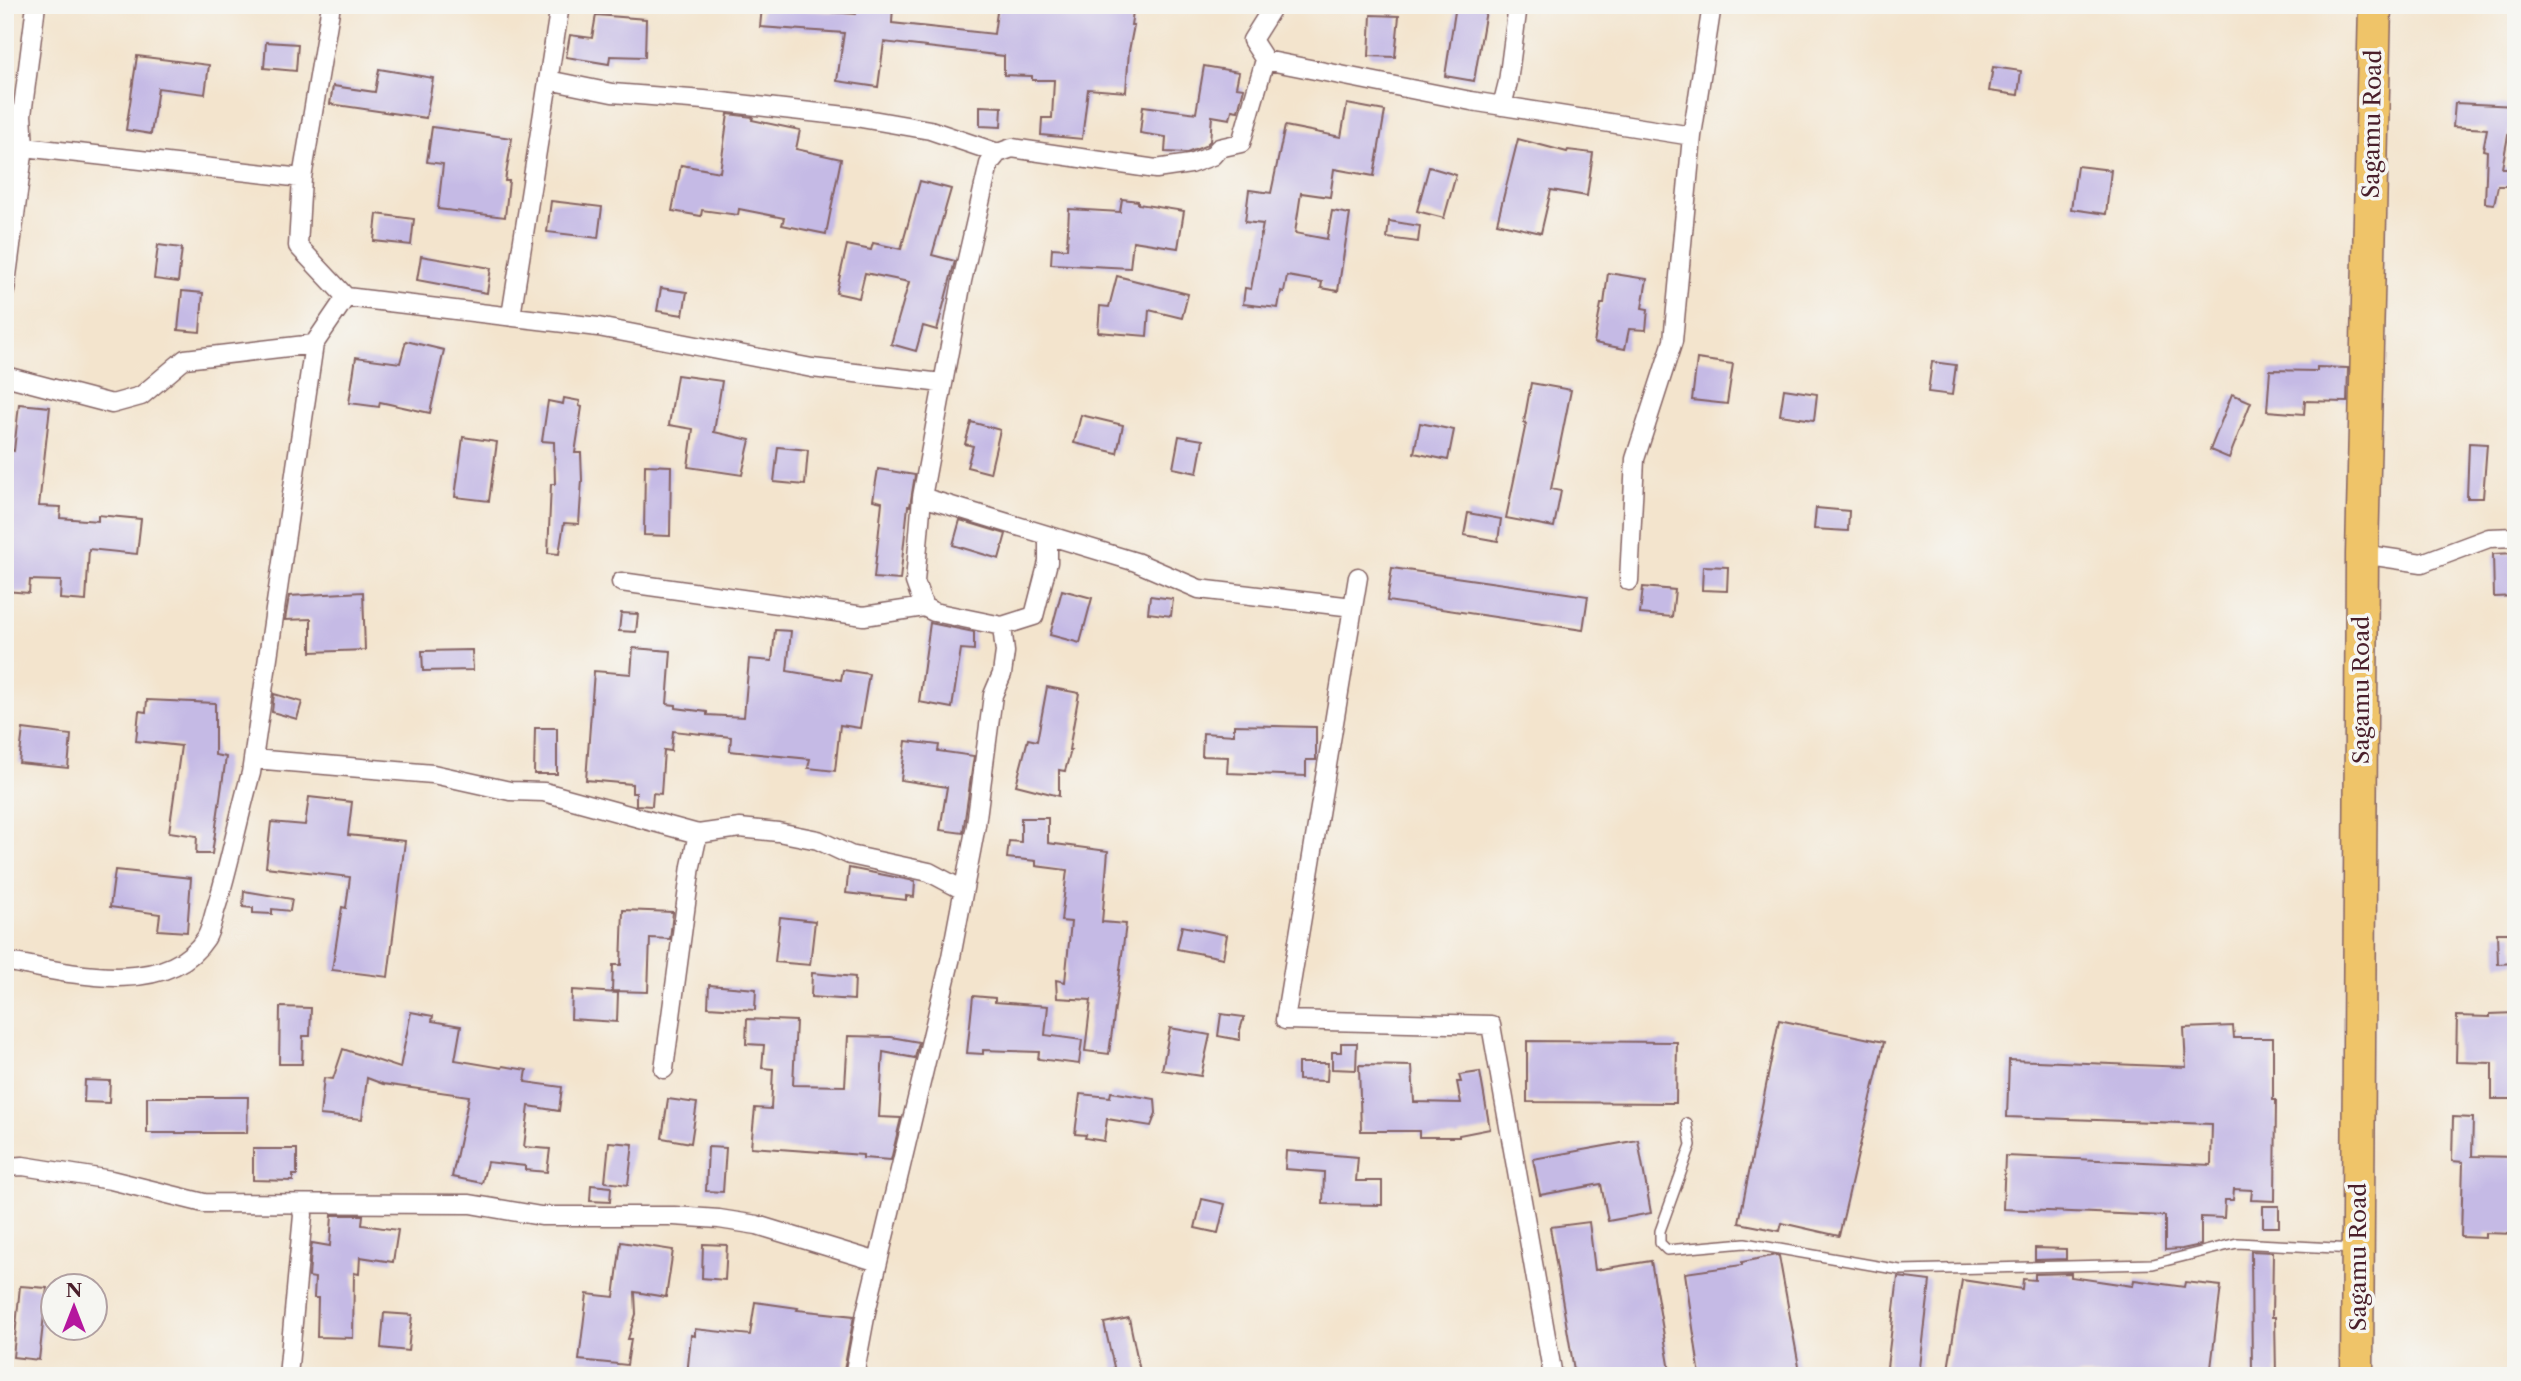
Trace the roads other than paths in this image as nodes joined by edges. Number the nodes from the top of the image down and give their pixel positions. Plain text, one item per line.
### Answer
1 (36, 5) edge
2 (331, 5) edge
3 (560, 5) edge
4 (1274, 5) edge
5 (1518, 5) edge
6 (1712, 5) edge
7 (2375, 5) edge
8 (1265, 60) junction
9 (548, 80) junction
10 (1502, 106) junction
11 (14, 114) edge
12 (1692, 136) junction
13 (24, 147) junction
14 (998, 153) junction
15 (302, 178) junction
16 (5, 291) edge
17 (346, 296) junction
18 (511, 316) junction
19 (314, 344) junction
20 (5, 376) edge
21 (942, 383) junction
22 (922, 497) junction
23 (1048, 537) junction
24 (2516, 537) edge
25 (2362, 554) junction
26 (1358, 577) dead end
27 (1629, 580) dead end
28 (621, 582) dead end
29 (924, 607) junction
30 (1353, 607) junction
31 (1002, 626) junction
32 (253, 758) junction
33 (698, 834) junction
34 (963, 890) junction
35 (5, 961) edge
36 (664, 1069) dead end
37 (1687, 1123) dead end
38 (5, 1167) edge
39 (300, 1204) junction
40 (2358, 1249) junction
41 (878, 1262) junction
42 (288, 1376) edge
43 (854, 1376) edge
44 (1553, 1376) edge
45 (2357, 1376) edge

1 - 11 street
2 - 15 street
3 - 9 street
4 - 8 street
5 - 10 street
6 - 12 street
7 - 25 highway, Sagamu Road
8 - 10 street
8 - 14 street
9 - 14 street
9 - 18 street
10 - 12 street
11 - 13 street
12 - 27 street
13 - 15 street
13 - 16 street
14 - 21 street
15 - 17 street
17 - 18 street
17 - 19 street
18 - 21 street
19 - 20 street
19 - 32 street
21 - 22 street
22 - 23 street
22 - 29 street
23 - 30 street
23 - 31 street
24 - 25 street
25 - 40 highway, Sagamu Road
26 - 30 street
28 - 29 street
29 - 31 street
30 - 44 street
31 - 34 street
32 - 33 street
32 - 35 street
33 - 34 street
33 - 36 street
34 - 41 street
37 - 40 lane
38 - 39 street
39 - 41 street
39 - 42 street
40 - 45 highway, Sagamu Road
41 - 43 street

